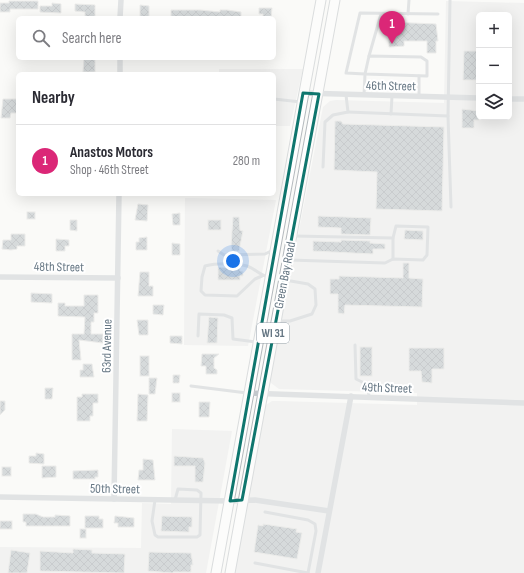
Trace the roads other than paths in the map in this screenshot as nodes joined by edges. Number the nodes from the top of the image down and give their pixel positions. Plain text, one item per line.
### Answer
1 (120, 0) edge
2 (321, 0) edge
3 (335, 0) edge
4 (409, 0) edge
5 (450, 0) edge
6 (381, 14) junction
7 (408, 14) junction
8 (438, 14) dead end
9 (120, 16) edge
10 (369, 56) junction
11 (120, 60) edge
12 (120, 72) edge
13 (365, 74) junction
14 (419, 76) junction
15 (319, 94) junction
16 (346, 94) junction
17 (364, 95) junction
18 (392, 96) junction
19 (420, 96) junction
20 (448, 97) junction
21 (276, 98) edge
22 (302, 98) junction
23 (476, 98) edge
24 (512, 99) edge
25 (524, 99) edge
26 (348, 112) junction
27 (391, 114) junction
28 (448, 116) junction
29 (323, 167) dead end
30 (119, 196) edge
31 (451, 207) dead end
32 (292, 236) junction
33 (393, 238) junction
34 (274, 249) junction
35 (218, 252) dead end
36 (393, 259) junction
37 (287, 260) junction
38 (266, 276) junction
39 (0, 277) edge
40 (118, 278) junction
41 (283, 280) junction
42 (276, 321) junction
43 (198, 336) dead end
44 (258, 342) junction
45 (355, 345) dead end
46 (191, 386) dead end
47 (249, 393) junction
48 (262, 393) junction
49 (351, 396) junction
50 (369, 397) junction
51 (524, 403) edge
52 (0, 497) edge
53 (114, 499) junction
54 (155, 500) junction
55 (175, 500) junction
56 (242, 500) junction
57 (201, 501) junction
58 (230, 502) junction
59 (329, 511) junction
60 (265, 512) dead end
61 (255, 563) dead end
62 (216, 573) edge
63 (230, 573) edge
64 (308, 573) edge
65 (318, 573) edge

1 - 9 street
2 - 22 main road, Green Bay Road / WI 31
3 - 15 main road, Green Bay Road / WI 31
4 - 7 lane
5 - 20 lane
6 - 7 lane
6 - 10 lane
6 - 13 lane
7 - 8 lane
10 - 13 lane
10 - 14 lane
11 - 12 street
13 - 14 lane
13 - 17 lane
14 - 19 lane
15 - 16 street, 46th Street
15 - 22 street, 46th Street
15 - 32 main road, Green Bay Road / WI 31
16 - 17 street, 46th Street
16 - 26 lane
17 - 18 street, 46th Street
18 - 19 street, 46th Street
18 - 27 lane
19 - 20 street, 46th Street
20 - 23 street, 46th Street
20 - 28 lane
21 - 22 lane
22 - 34 main road, Green Bay Road / WI 31
24 - 25 street
26 - 27 lane
26 - 29 lane
27 - 28 lane
28 - 31 lane
30 - 40 street, 63rd Avenue
32 - 33 lane
32 - 37 main road, Green Bay Road / WI 31
33 - 36 lane
33 - 36 lane
34 - 35 lane
34 - 38 main road, Green Bay Road / WI 31
36 - 37 lane
37 - 41 main road, Green Bay Road / WI 31
38 - 38 lane
38 - 44 main road, Green Bay Road / WI 31
39 - 40 street, 48th Street
40 - 53 street, 63rd Avenue
41 - 42 main road, Green Bay Road / WI 31
41 - 42 lane
42 - 48 main road, Green Bay Road / WI 31
43 - 44 lane
44 - 47 main road, Green Bay Road / WI 31
45 - 50 lane
46 - 47 lane
47 - 48 street, 49th Street
47 - 58 main road, Green Bay Road / WI 31
48 - 49 street, 49th Street
48 - 56 main road, Green Bay Road / WI 31
49 - 50 street, 49th Street
49 - 59 street
50 - 51 street, 49th Street
52 - 53 street, 50th Street
53 - 54 street, 50th Street
54 - 55 street, 50th Street
54 - 57 lane
55 - 57 street, 50th Street
55 - 57 lane
56 - 58 street, 50th Street
56 - 59 street, 50th Street
56 - 63 main road, Green Bay Road / WI 31
57 - 58 street, 50th Street
58 - 62 main road, Green Bay Road / WI 31
59 - 65 street
60 - 64 lane
61 - 64 lane

